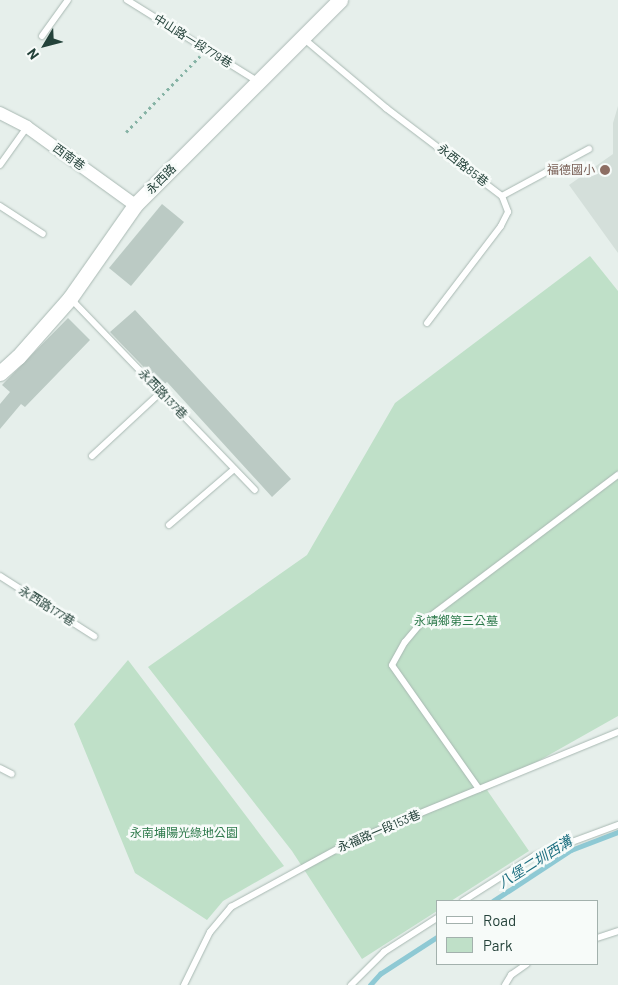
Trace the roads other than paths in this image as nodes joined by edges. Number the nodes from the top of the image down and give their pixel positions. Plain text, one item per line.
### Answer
1 (68, 0) edge
2 (127, 0) edge
3 (340, 0) edge
4 (42, 36) dead end
5 (302, 38) junction
6 (258, 82) junction
7 (0, 113) edge
8 (26, 127) junction
9 (588, 149) dead end
10 (0, 165) edge
11 (502, 196) junction
12 (0, 206) edge
13 (135, 206) junction
14 (43, 234) dead end
15 (70, 298) junction
16 (427, 323) dead end
17 (0, 373) edge
18 (161, 392) junction
19 (92, 456) dead end
20 (234, 469) junction
21 (618, 476) edge
22 (255, 490) dead end
23 (169, 525) dead end
24 (0, 576) edge
25 (94, 636) dead end
26 (618, 732) edge
27 (0, 768) edge
28 (12, 774) dead end
29 (479, 789) junction
30 (618, 825) edge
31 (465, 900) edge
32 (436, 919) edge
33 (618, 931) edge
34 (598, 938) edge
35 (526, 965) edge
36 (184, 985) edge
37 (352, 985) edge
38 (506, 985) edge

1 - 4 lane
2 - 6 lane, 中山路一段779巷
3 - 5 street, 永西路
5 - 6 street, 永西路
5 - 11 lane, 永西路85巷
6 - 13 street, 永西路
7 - 8 street, 西南巷
8 - 10 lane
8 - 13 street, 西南巷
9 - 11 lane
11 - 16 lane
12 - 14 lane
13 - 15 street, 永西路
15 - 17 street, 永西路
15 - 18 lane, 永西路137巷
18 - 19 lane
18 - 20 lane, 永西路137巷
20 - 22 lane, 永西路137巷
20 - 23 lane
21 - 29 lane
24 - 25 lane, 永西路177巷
26 - 29 lane, 永福路一段153巷
27 - 28 lane
29 - 36 lane, 永福路一段153巷
30 - 31 lane
32 - 37 lane
33 - 34 lane
35 - 38 lane

